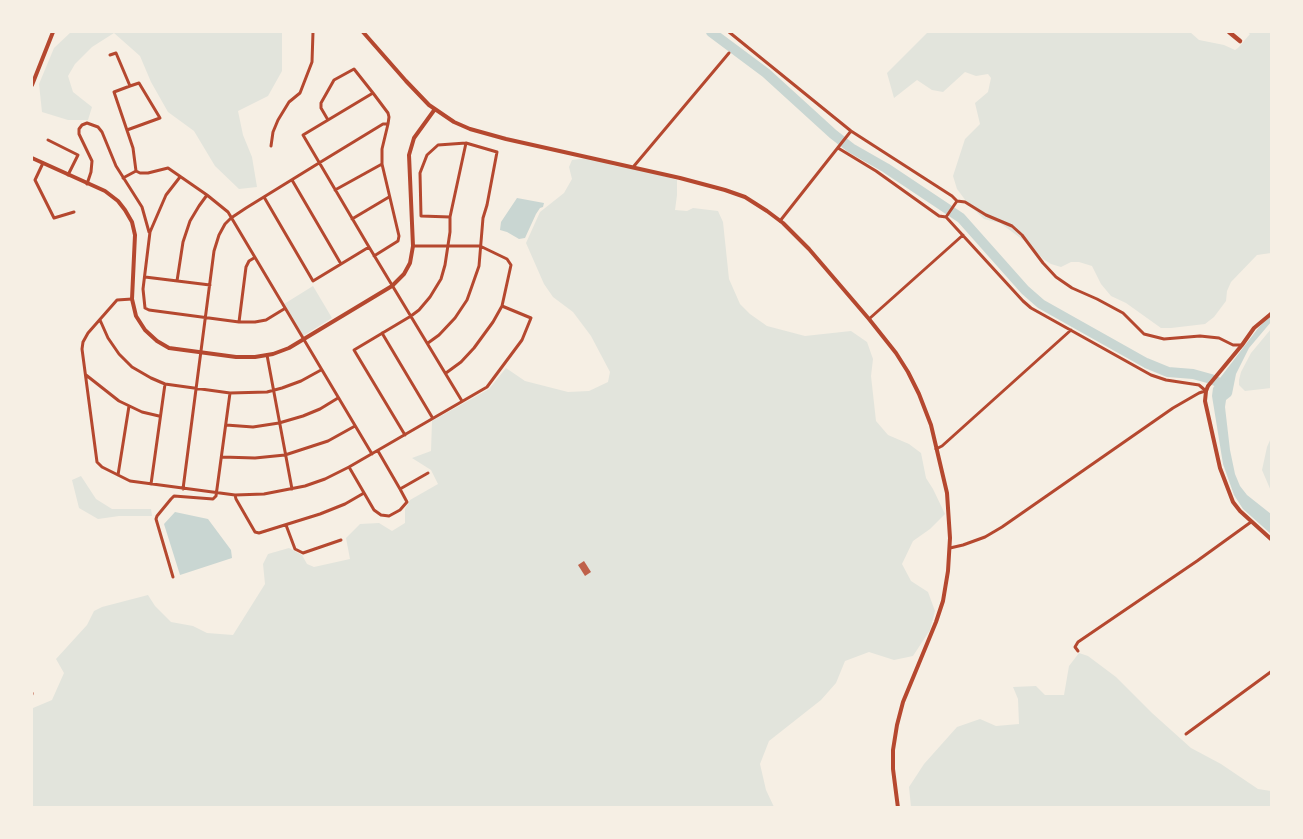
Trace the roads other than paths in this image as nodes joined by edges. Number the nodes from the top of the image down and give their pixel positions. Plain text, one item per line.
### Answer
1 (53, 32) edge
2 (312, 32) edge
3 (363, 32) edge
4 (729, 32) edge
5 (1229, 32) edge
6 (1240, 42) dead end
7 (729, 53) dead end
8 (110, 55) dead end
9 (32, 86) edge
10 (130, 86) junction
11 (373, 93) junction
12 (435, 109) junction
13 (328, 120) junction
14 (388, 124) junction
15 (127, 130) junction
16 (850, 132) junction
17 (48, 140) dead end
18 (466, 143) junction
19 (271, 146) dead end
20 (839, 147) junction
21 (32, 158) edge
22 (43, 163) junction
23 (319, 163) junction
24 (382, 164) junction
25 (634, 166) junction
26 (136, 171) junction
27 (68, 175) junction
28 (180, 177) junction
29 (123, 178) junction
30 (291, 180) junction
31 (87, 184) junction
32 (335, 190) junction
33 (207, 195) junction
34 (264, 197) junction
35 (390, 197) junction
36 (956, 202) junction
37 (74, 212) dead end
38 (947, 215) junction
39 (450, 217) junction
40 (231, 218) junction
41 (352, 219) junction
42 (780, 221) junction
43 (150, 232) junction
44 (963, 235) junction
45 (413, 246) junction
46 (448, 246) junction
47 (480, 246) junction
48 (369, 248) junction
49 (374, 255) junction
50 (254, 258) junction
51 (341, 264) junction
52 (145, 277) junction
53 (177, 281) junction
54 (210, 285) junction
55 (393, 286) junction
56 (132, 299) junction
57 (502, 306) junction
58 (284, 309) junction
59 (1272, 312) edge
60 (411, 316) junction
61 (206, 317) junction
62 (869, 319) junction
63 (99, 320) junction
64 (239, 322) junction
65 (1071, 330) junction
66 (382, 333) junction
67 (303, 339) junction
68 (428, 343) junction
69 (1242, 345) junction
70 (200, 352) junction
71 (267, 355) junction
72 (321, 370) junction
73 (445, 374) junction
74 (86, 375) junction
75 (165, 384) junction
76 (197, 387) junction
77 (1207, 389) junction
78 (273, 390) junction
79 (230, 393) junction
80 (338, 398) junction
81 (462, 401) junction
82 (129, 406) junction
83 (160, 416) junction
84 (432, 418) junction
85 (279, 423) junction
86 (226, 425) junction
87 (355, 426) junction
88 (405, 435) junction
89 (936, 449) junction
90 (378, 451) junction
91 (372, 454) junction
92 (285, 455) junction
93 (222, 457) junction
94 (349, 467) junction
95 (428, 473) dead end
96 (118, 475) junction
97 (150, 484) junction
98 (183, 489) junction
99 (292, 489) junction
100 (400, 489) junction
101 (216, 492) junction
102 (364, 493) junction
103 (235, 495) junction
104 (1251, 522) junction
105 (286, 525) junction
106 (341, 540) dead end
107 (1272, 540) edge
108 (950, 548) junction
109 (172, 577) dead end
110 (1078, 651) dead end
111 (1272, 671) edge
112 (1185, 734) dead end
113 (898, 807) edge

1 - 9 street
2 - 19 street
3 - 12 street
4 - 16 street
5 - 6 main road
7 - 25 street
8 - 10 street
10 - 15 street
10 - 15 street
11 - 13 street
11 - 13 street
11 - 14 street
12 - 25 street
12 - 45 street
13 - 23 street
14 - 23 street
14 - 24 street
15 - 26 street
16 - 20 street
16 - 36 street
17 - 27 street
18 - 39 street
18 - 39 street
18 - 47 street
20 - 38 street
20 - 42 street
21 - 22 street
22 - 27 street
22 - 37 street
23 - 30 street
23 - 32 street
24 - 32 street
24 - 35 street
25 - 42 street
26 - 28 street
26 - 29 street
27 - 31 street
28 - 33 street
28 - 43 street
29 - 31 street
29 - 43 street
30 - 34 street
30 - 51 street
31 - 56 street
32 - 41 street
33 - 40 street
33 - 53 street
34 - 40 street
34 - 51 street
35 - 41 street
35 - 49 street
36 - 38 street
36 - 69 street
38 - 44 street
39 - 46 street
40 - 50 street
40 - 54 street
41 - 48 street
42 - 62 street
43 - 52 street
44 - 62 street
44 - 65 street
45 - 46 street
45 - 55 street
46 - 47 street
46 - 60 street
47 - 57 street
47 - 68 street
48 - 49 street
48 - 51 street
49 - 55 street
50 - 58 street
50 - 64 street
52 - 53 street
52 - 61 street
53 - 54 street
54 - 61 street
55 - 60 street
55 - 67 street
56 - 63 street
56 - 70 street
57 - 73 street
57 - 81 street
58 - 64 street
58 - 67 street
59 - 69 street
60 - 66 street
60 - 68 street
61 - 64 street
61 - 70 street
62 - 89 street
63 - 74 street
63 - 75 street
65 - 77 street
65 - 89 street
66 - 84 street
66 - 88 street
67 - 71 street
67 - 72 street
68 - 73 street
69 - 77 street
70 - 71 street
70 - 76 street
71 - 78 street
72 - 78 street
72 - 80 street
73 - 81 street
74 - 82 street
74 - 96 street
75 - 76 street
75 - 83 street
76 - 79 street
76 - 98 street
77 - 104 street
77 - 108 street
78 - 79 street
78 - 85 street
79 - 86 street
80 - 85 street
80 - 87 street
81 - 84 street
82 - 83 street
82 - 96 street
83 - 97 street
84 - 88 street
85 - 86 street
85 - 92 street
86 - 93 street
87 - 91 street
87 - 92 street
88 - 90 street
89 - 108 street
90 - 91 street
90 - 100 street
91 - 94 street
92 - 93 street
92 - 99 street
93 - 101 street
94 - 99 street
94 - 102 street
95 - 100 street
96 - 97 street
97 - 98 street
98 - 101 street
99 - 103 street
100 - 102 street
101 - 103 street
101 - 109 street
102 - 105 street
103 - 105 street
104 - 107 street
104 - 110 street
105 - 106 street
108 - 113 street
111 - 112 street

